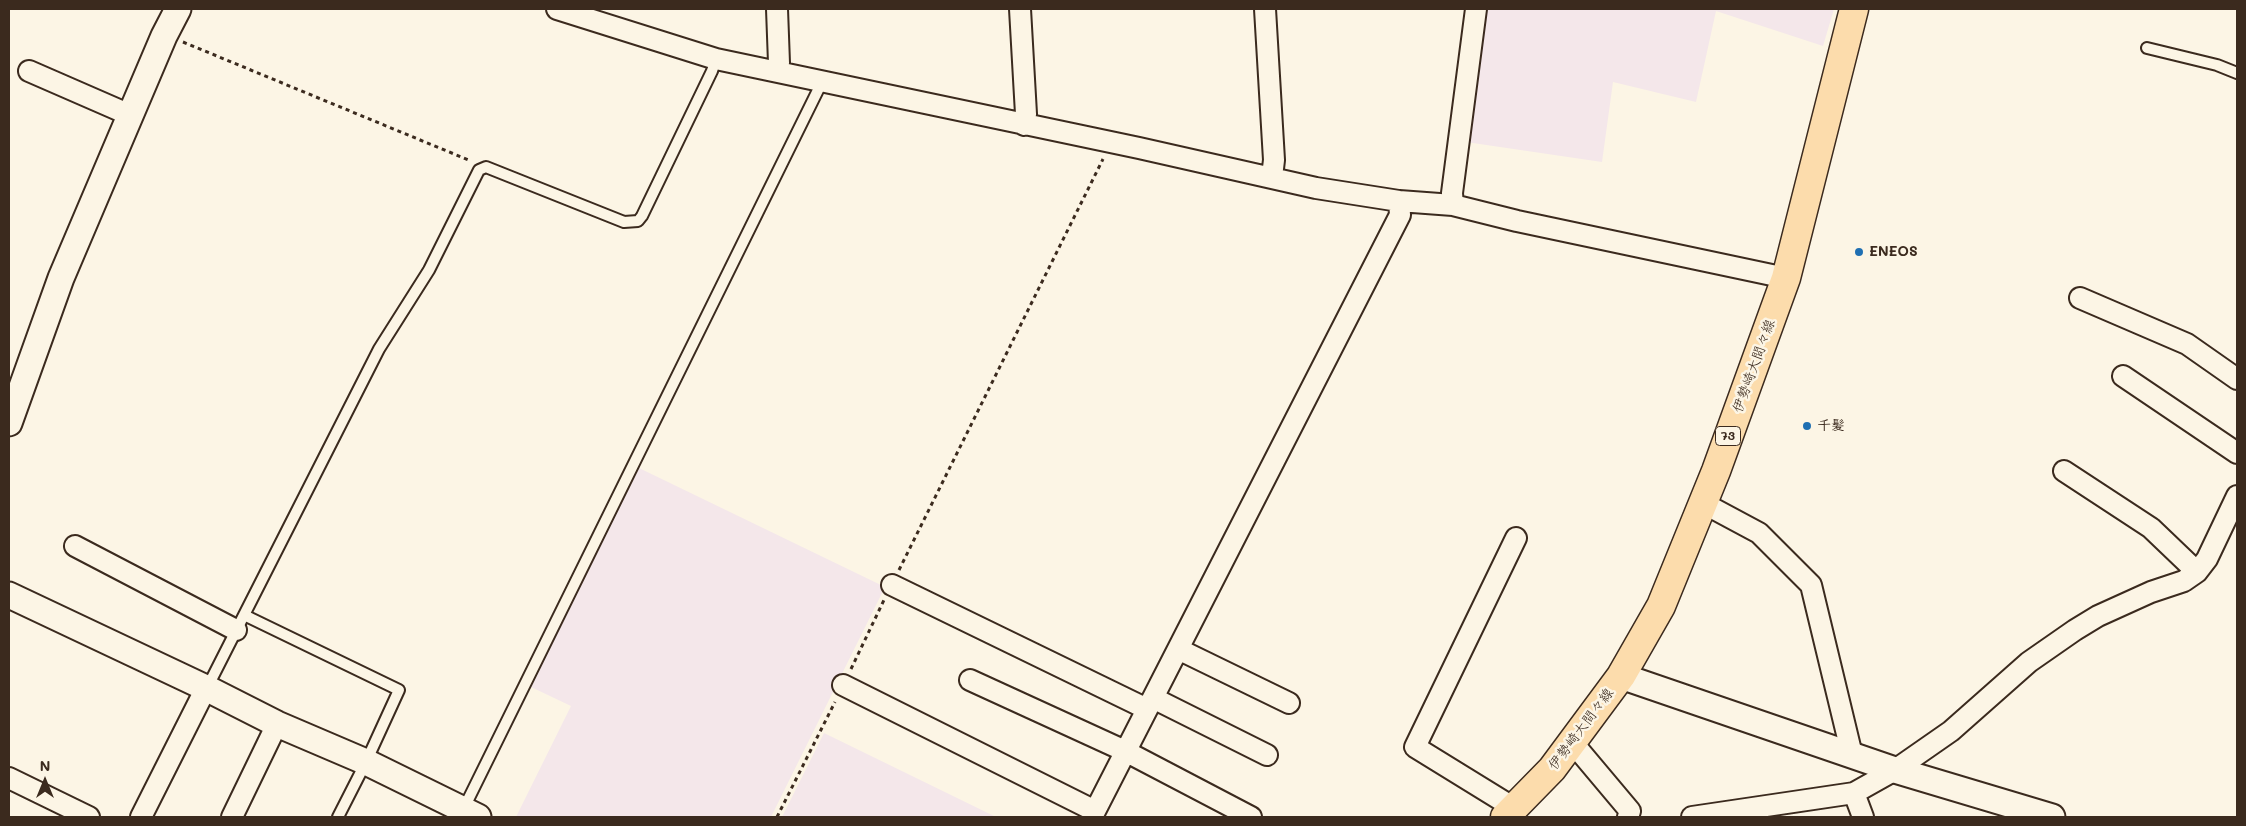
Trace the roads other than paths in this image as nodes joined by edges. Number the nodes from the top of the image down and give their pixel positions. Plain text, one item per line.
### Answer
1 (178, 9) edge
2 (557, 9) edge
3 (777, 9) edge
4 (1020, 9) edge
5 (1265, 9) edge
6 (1476, 9) edge
7 (1854, 9) edge
8 (2148, 48) dead end
9 (716, 59) junction
10 (29, 71) dead end
11 (774, 71) junction
12 (2237, 73) edge
13 (822, 82) junction
14 (130, 115) junction
15 (1024, 125) junction
16 (1272, 177) junction
17 (1399, 201) junction
18 (1454, 205) junction
19 (1786, 278) junction
20 (2080, 298) dead end
21 (2123, 376) dead end
22 (2237, 379) edge
23 (9, 423) edge
24 (2237, 453) edge
25 (2064, 471) dead end
26 (2237, 496) edge
27 (1703, 503) junction
28 (1516, 538) dead end
29 (75, 546) dead end
30 (2197, 572) junction
31 (892, 585) road end
32 (9, 595) edge
33 (240, 622) junction
34 (1178, 648) junction
35 (1621, 676) junction
36 (970, 680) dead end
37 (843, 685) road end
38 (206, 688) junction
39 (1150, 703) junction
40 (1289, 703) dead end
41 (277, 724) junction
42 (1572, 742) junction
43 (1125, 751) junction
44 (1267, 755) dead end
45 (1852, 755) junction
46 (366, 762) junction
47 (1895, 770) junction
48 (9, 778) edge
49 (1854, 794) junction
50 (1510, 813) edge
51 (1093, 814) edge
52 (467, 815) edge
53 (89, 817) edge
54 (141, 817) edge
55 (232, 817) edge
56 (338, 817) edge
57 (1251, 817) edge
58 (1628, 817) edge
59 (1692, 817) edge
60 (1863, 817) edge
61 (2052, 817) edge

1 - 14 street
2 - 9 street
3 - 11 street
4 - 15 street
5 - 16 street
6 - 18 street
7 - 19 main road, 伊勢崎大間々線 / 73
8 - 12 lane
9 - 11 street
9 - 33 lane
10 - 14 street
11 - 13 street
13 - 15 street
13 - 52 lane
14 - 23 street
15 - 16 street
16 - 17 street
17 - 18 street
17 - 34 street
18 - 19 street
19 - 27 main road, 伊勢崎大間々線 / 73
20 - 22 street
21 - 24 street
25 - 30 street
26 - 30 street
27 - 35 main road, 伊勢崎大間々線 / 73
27 - 45 street
28 - 50 street
29 - 33 street
30 - 47 street
31 - 39 street
32 - 38 street
33 - 38 lane
33 - 46 lane
34 - 39 street
34 - 40 street
35 - 42 main road, 伊勢崎大間々線 / 73
35 - 45 street
36 - 43 street
37 - 51 street
38 - 41 street
38 - 54 street
39 - 43 street
39 - 44 street
41 - 46 street
41 - 55 street
42 - 50 main road, 伊勢崎大間々線 / 73
42 - 58 street
43 - 51 street
43 - 57 street
45 - 47 street
46 - 52 street
46 - 56 lane
47 - 49 street
47 - 61 street
48 - 53 street
49 - 59 street
49 - 60 street

